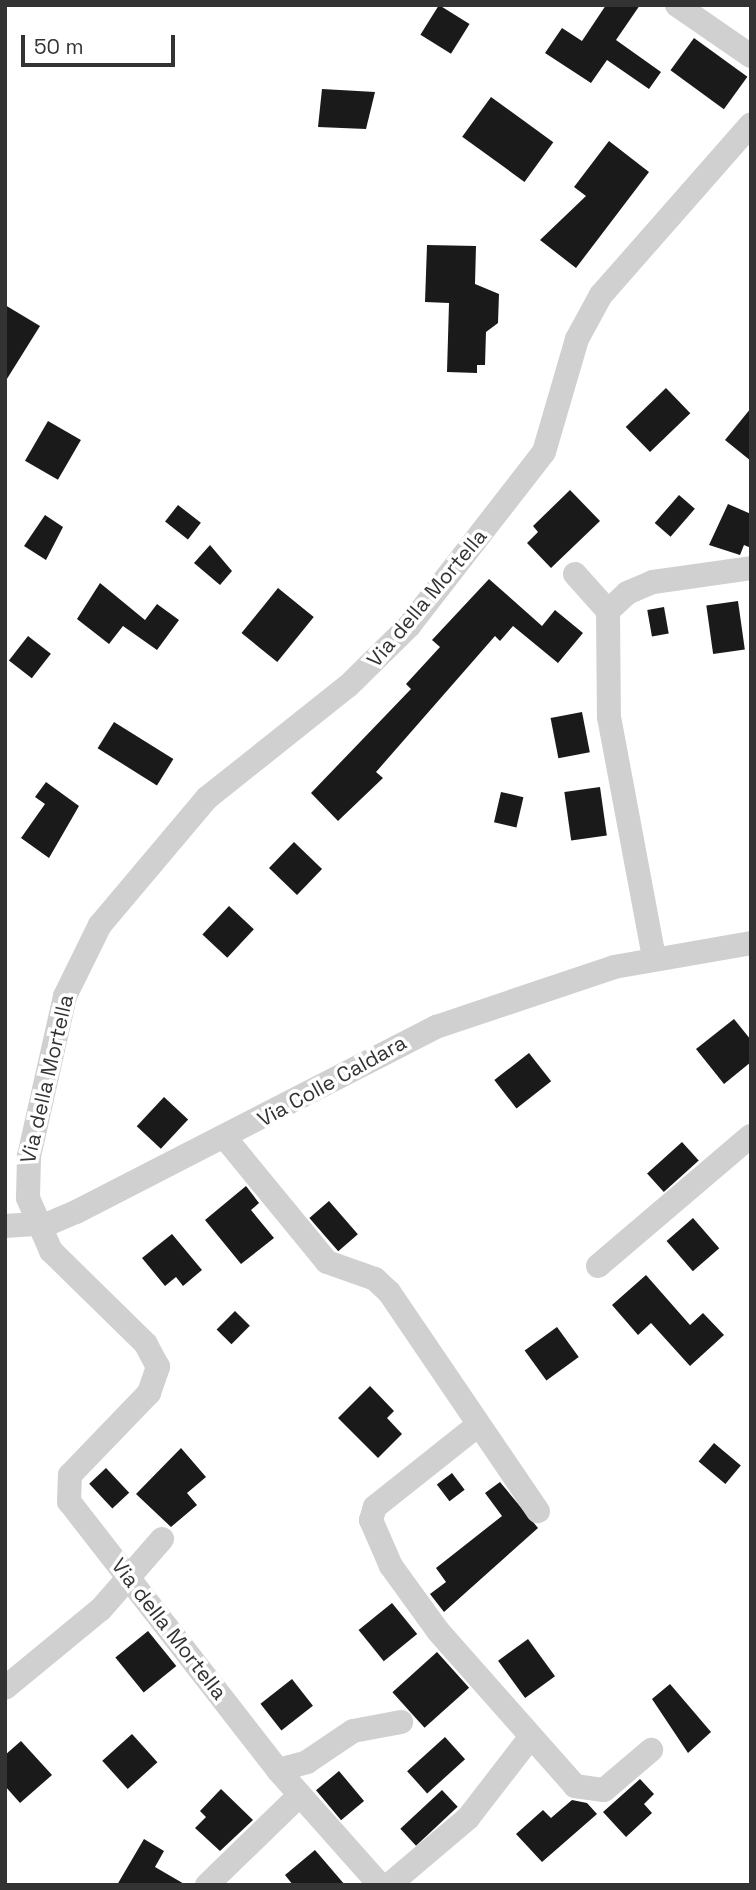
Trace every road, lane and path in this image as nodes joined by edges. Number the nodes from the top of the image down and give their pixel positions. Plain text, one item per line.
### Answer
1 (677, 5) edge
2 (751, 56) edge
3 (751, 124) edge
4 (751, 568) edge
5 (575, 574) dead end
6 (608, 611) junction
7 (751, 943) edge
8 (654, 957) junction
9 (751, 1136) edge
10 (226, 1139) junction
11 (38, 1224) junction
12 (5, 1226) edge
13 (598, 1266) dead end
14 (478, 1425) junction
15 (538, 1511) dead end
16 (162, 1539) dead end
17 (131, 1578) junction
18 (5, 1688) edge
19 (401, 1723) dead end
20 (529, 1739) junction
21 (651, 1750) dead end
22 (278, 1770) junction
23 (299, 1796) junction
24 (207, 1885) edge
25 (380, 1885) edge
26 (388, 1885) edge

1 - 2 street
3 - 11 street, Via della Mortella
4 - 6 street
5 - 6 street
6 - 8 street
7 - 8 street, Via Colle Caldara
8 - 10 street, Via Colle Caldara
9 - 13 street
10 - 11 street, Via Colle Caldara
10 - 14 street
11 - 12 street, Via Colle Caldara
11 - 17 street, Via della Mortella
14 - 15 street
14 - 20 street
16 - 17 street
17 - 18 street
17 - 22 street, Via della Mortella
19 - 22 street
20 - 21 street
20 - 26 street
22 - 23 street, Via della Mortella
23 - 24 street
23 - 25 street, Via della Mortella

